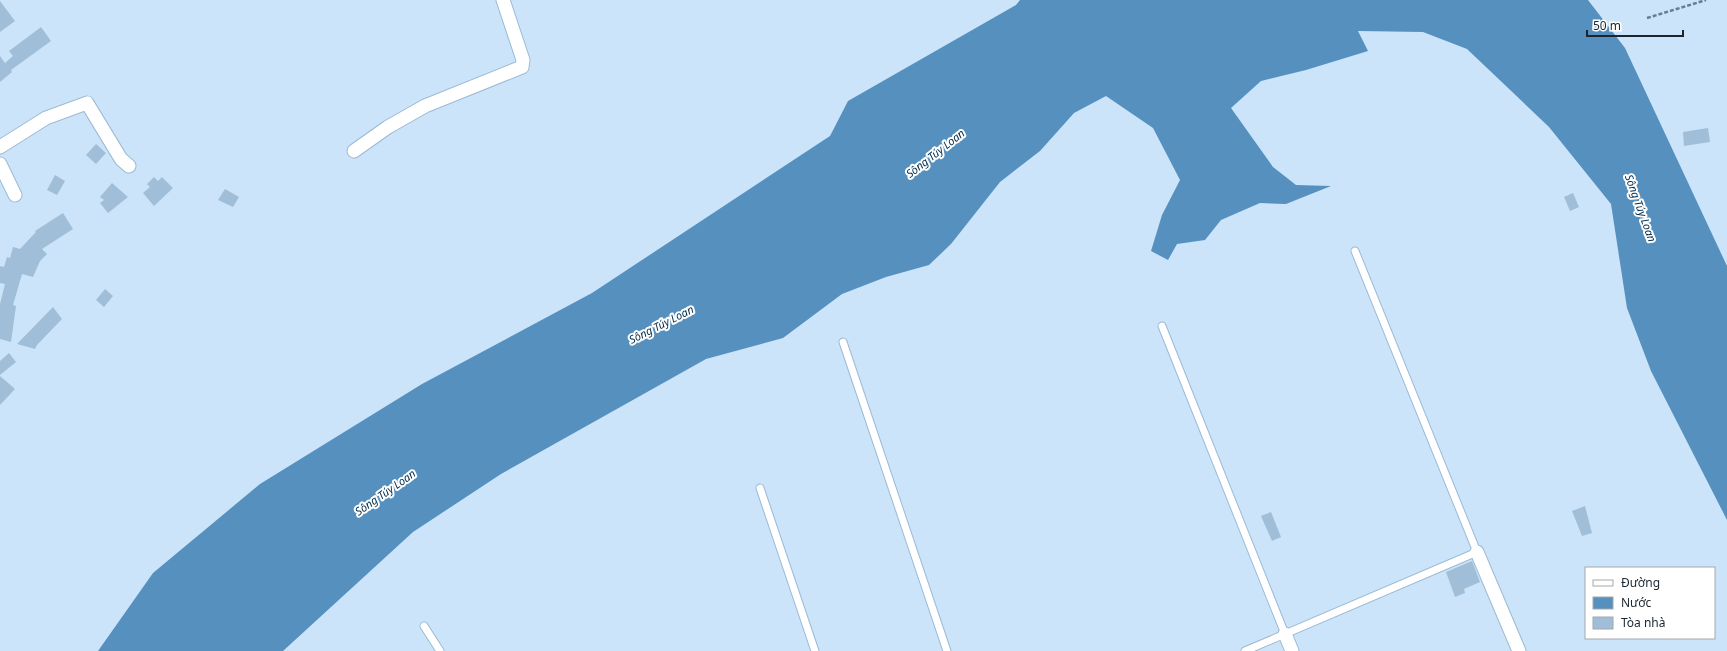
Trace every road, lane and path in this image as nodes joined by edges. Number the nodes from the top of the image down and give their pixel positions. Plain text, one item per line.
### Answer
1 (503, 0) edge
2 (1706, 0) edge
3 (1646, 18) dead end
4 (0, 147) edge
5 (354, 151) dead end
6 (0, 164) edge
7 (129, 166) dead end
8 (15, 195) dead end
9 (1355, 251) dead end
10 (1162, 326) dead end
11 (843, 342) dead end
12 (760, 488) dead end
13 (1477, 552) junction
14 (424, 626) dead end
15 (1285, 634) junction
16 (440, 651) edge
17 (815, 651) edge
18 (947, 651) edge
19 (1245, 651) edge
20 (1292, 651) edge
21 (1519, 651) edge

1 - 5 street
2 - 3 path
4 - 7 street
6 - 8 street
9 - 13 lane
10 - 15 lane
11 - 18 lane
12 - 17 lane
13 - 15 lane
13 - 21 street
14 - 16 lane
15 - 19 lane
15 - 20 street

